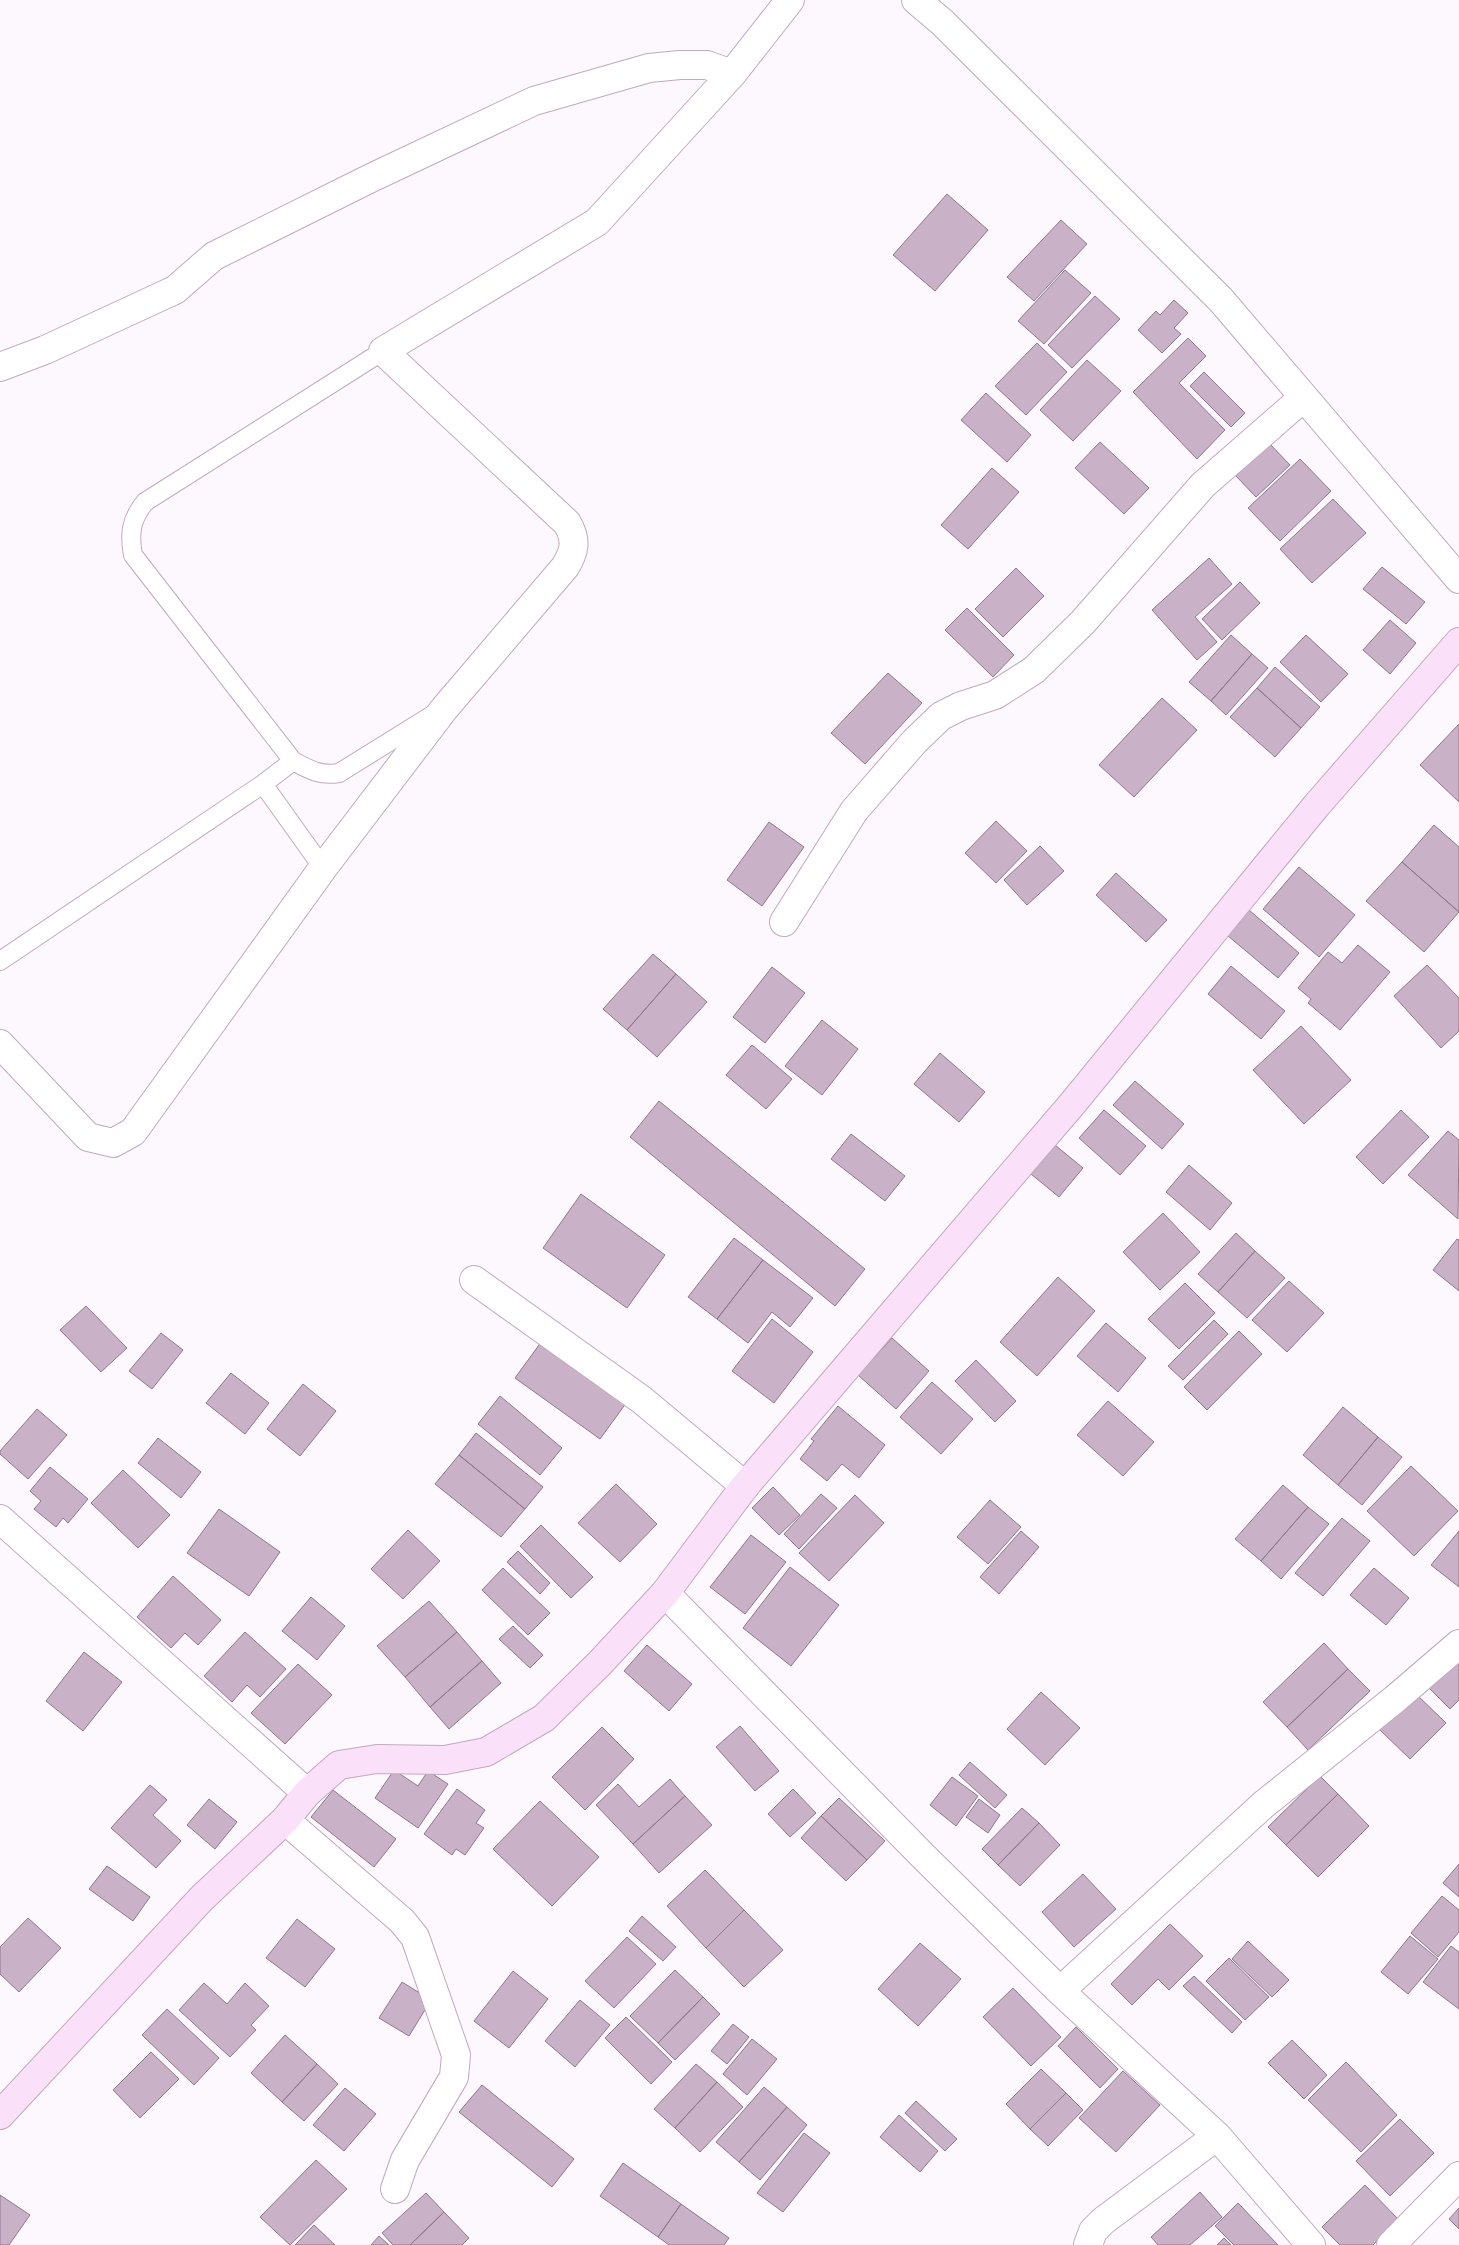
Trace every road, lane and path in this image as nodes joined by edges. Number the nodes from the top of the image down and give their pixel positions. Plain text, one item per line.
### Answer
1 (790, 0) edge
2 (916, 0) edge
3 (732, 74) junction
4 (382, 351) junction
5 (0, 367) edge
6 (1304, 397) junction
7 (1459, 579) edge
8 (1459, 642) edge
9 (444, 709) junction
10 (293, 761) junction
11 (263, 784) junction
12 (323, 868) junction
13 (784, 922) dead end
14 (0, 961) edge
15 (0, 1044) edge
16 (474, 1280) dead end
17 (745, 1486) junction
18 (0, 1518) edge
19 (665, 1593) junction
20 (1459, 1644) edge
21 (307, 1794) junction
22 (285, 1820) junction
23 (1060, 1991) junction
24 (0, 2115) edge
25 (1217, 2136) junction
26 (1459, 2176) edge
27 (394, 2189) dead end
28 (1088, 2245) edge
29 (1311, 2245) edge
30 (1391, 2245) edge

1 - 3 street
2 - 6 street
3 - 4 street
3 - 5 street
4 - 9 street
4 - 10 lane
6 - 7 street
6 - 13 street
8 - 17 street
9 - 10 lane
9 - 12 street
10 - 11 lane
11 - 12 lane
11 - 14 lane
12 - 15 street
16 - 17 street
17 - 19 street
18 - 21 street
19 - 21 street
19 - 23 street
20 - 23 street
21 - 22 street
22 - 24 street
22 - 27 street
23 - 25 street
25 - 28 street
25 - 29 street
26 - 30 street

